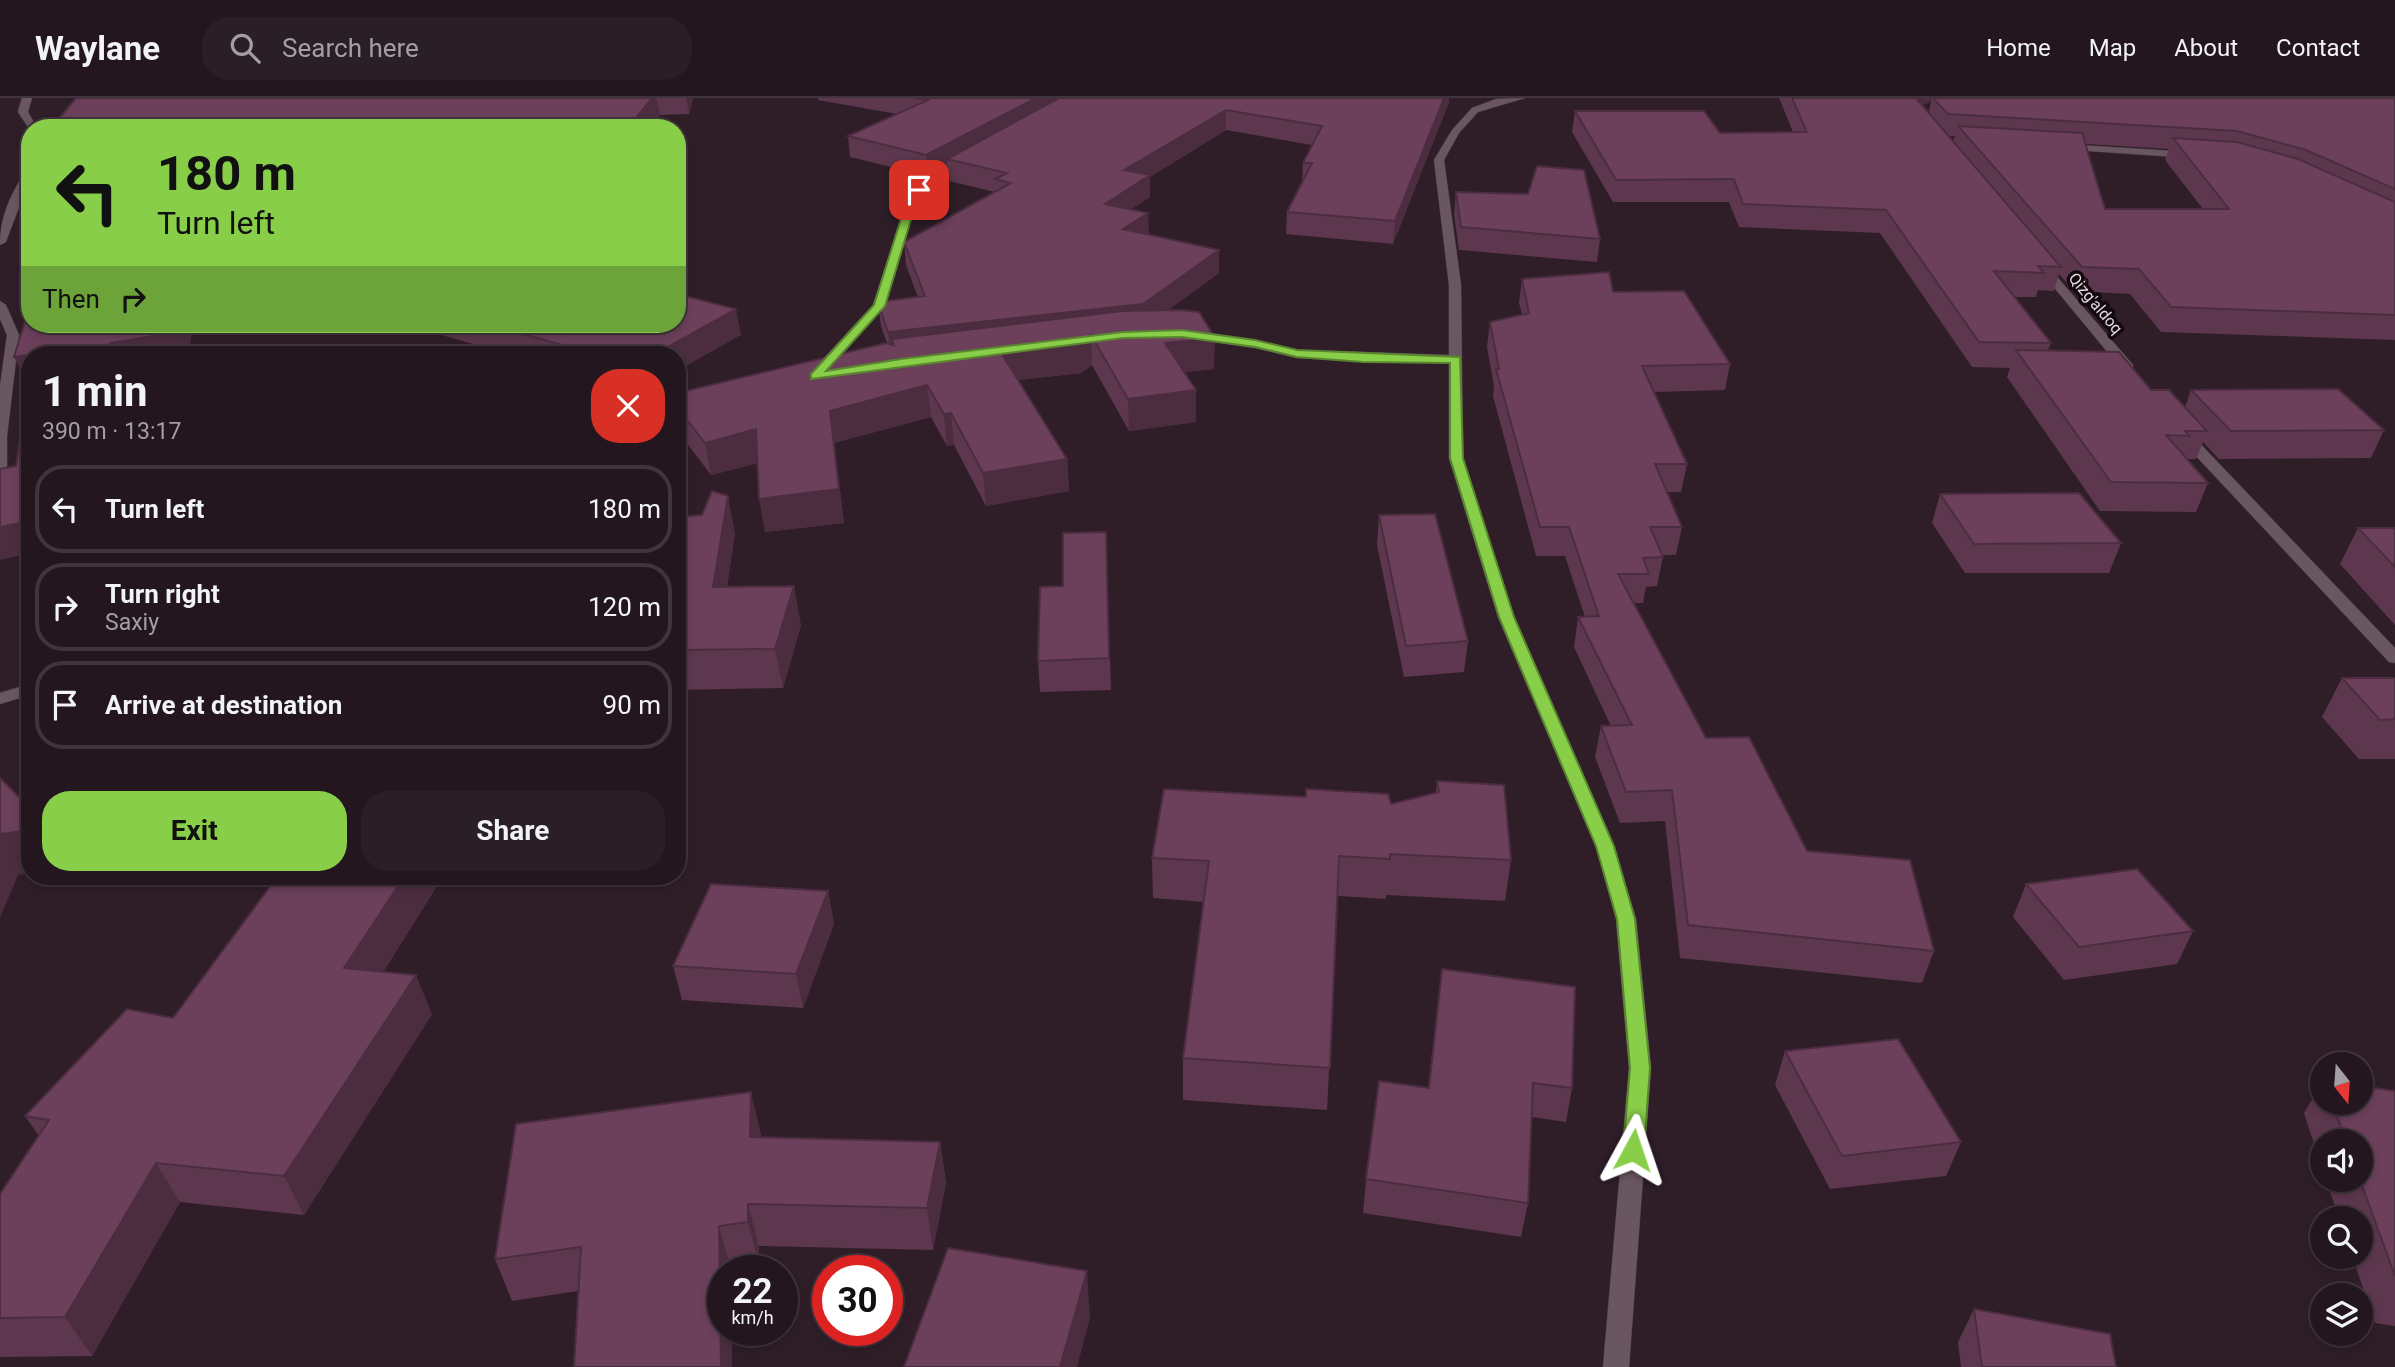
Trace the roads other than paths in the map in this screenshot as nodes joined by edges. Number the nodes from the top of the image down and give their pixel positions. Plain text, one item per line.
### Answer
1 (27, 98) edge
2 (1520, 98) edge
3 (27, 119) edge
4 (2054, 146) edge
5 (984, 152) edge
6 (2202, 156) edge
7 (21, 186) edge
8 (0, 242) edge
9 (2036, 259) edge
10 (0, 305) edge
11 (1182, 333) edge
12 (1456, 359) junction
13 (840, 372) edge
14 (2135, 377) edge
15 (2171, 419) edge
16 (0, 525) edge
17 (2395, 658) edge
18 (21, 692) edge
19 (0, 699) edge
20 (1616, 1367) edge

1 - 3 street
2 - 12 street
4 - 6 street
5 - 13 street
7 - 8 street
9 - 14 street, Qizg'aldoq
10 - 16 street
11 - 12 street
12 - 20 street
15 - 17 street
18 - 19 street

